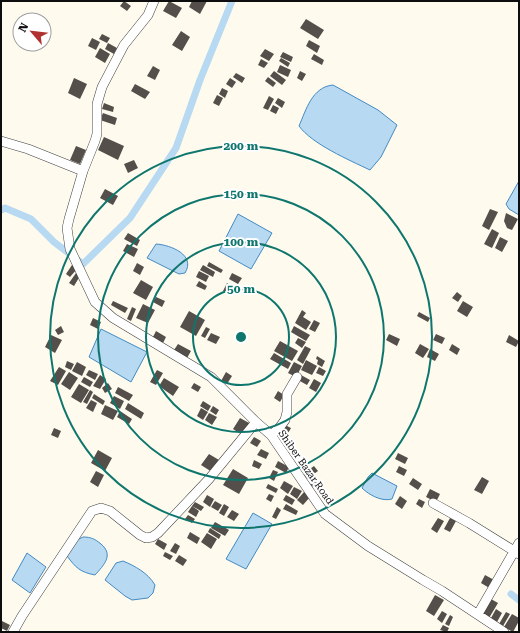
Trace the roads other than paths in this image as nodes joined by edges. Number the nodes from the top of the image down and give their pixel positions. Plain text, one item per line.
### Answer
1 (154, 1) edge
2 (1, 141) edge
3 (83, 171) junction
4 (297, 377) dead end
5 (256, 422) junction
6 (271, 435) junction
7 (433, 503) dead end
8 (517, 549) edge
9 (478, 614) junction
10 (13, 632) edge
11 (504, 632) edge

1 - 3 street, Shiber Bazar Road
2 - 3 street
3 - 5 street, Shiber Bazar Road
4 - 6 street
5 - 6 street, Shiber Bazar Road
5 - 10 street
6 - 9 street, Shiber Bazar Road
7 - 8 street
8 - 9 street
9 - 11 street, Shiber Bazar Road

